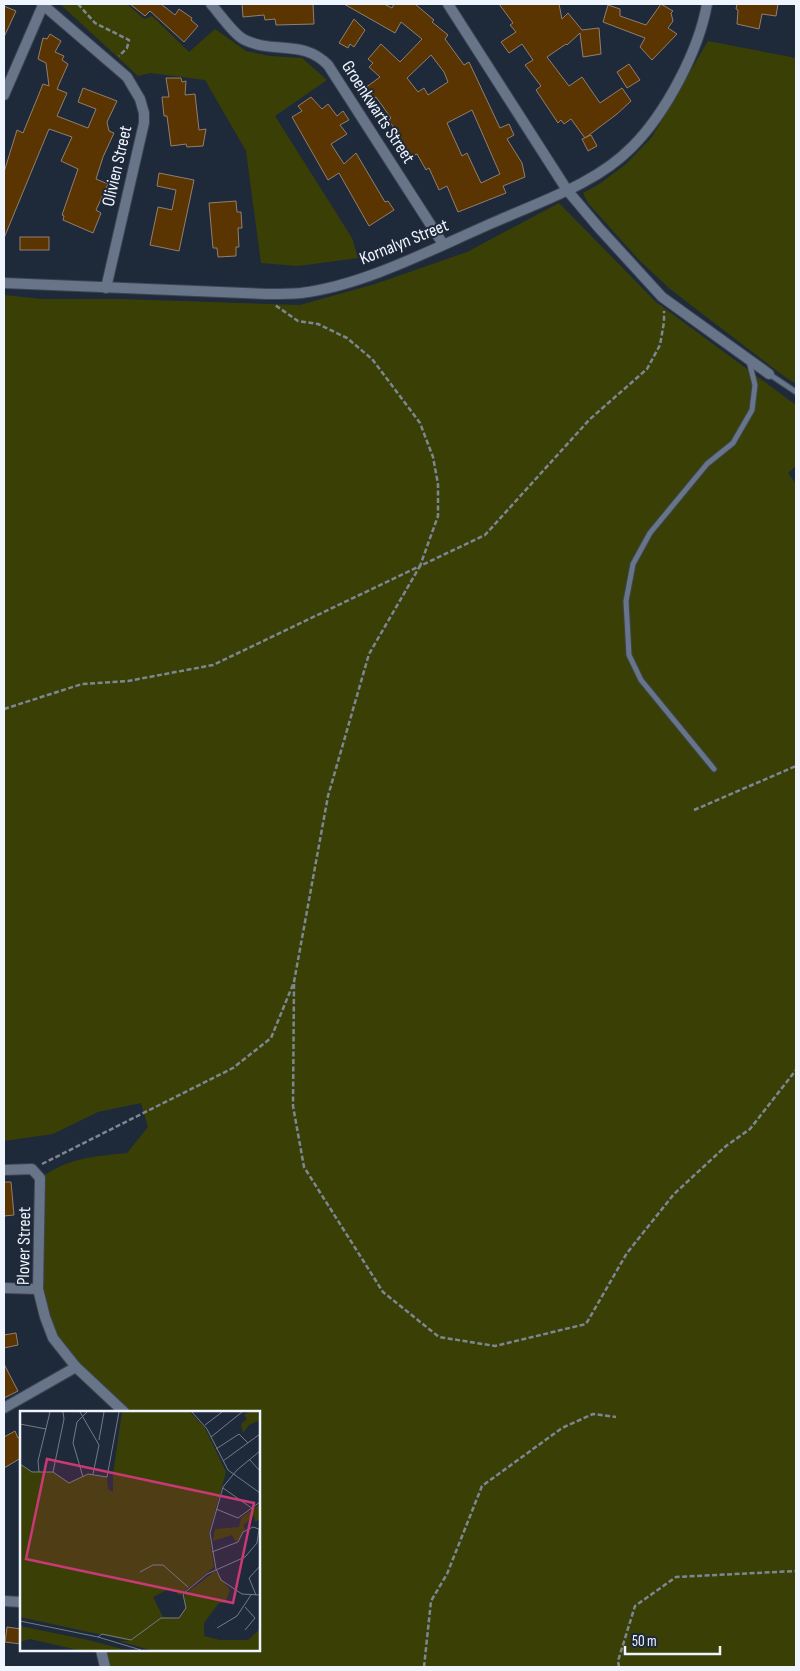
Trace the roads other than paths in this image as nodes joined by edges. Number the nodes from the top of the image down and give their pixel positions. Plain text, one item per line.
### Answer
1 (42, 4) edge
2 (211, 4) edge
3 (448, 4) edge
4 (708, 4) edge
5 (4, 95) edge
6 (567, 190) junction
7 (443, 244) junction
8 (4, 282) edge
9 (106, 288) junction
10 (748, 361) junction
11 (769, 374) joint
12 (796, 392) edge
13 (714, 769) dead end
14 (4, 1170) edge
15 (4, 1288) edge
16 (38, 1289) junction
17 (76, 1367) junction
18 (4, 1408) edge
19 (123, 1411) edge
20 (4, 1601) edge
21 (20, 1602) edge
22 (101, 1651) edge
23 (105, 1667) edge

1 - 5 street
1 - 9 street, Olivien Street
2 - 7 street, Groenkwarts Street
3 - 6 street
4 - 6 street, Kornalyn Street
6 - 7 street, Kornalyn Street
6 - 10 street
7 - 9 street, Kornalyn Street
8 - 9 street, Kornalyn Street
10 - 11 street
10 - 13 lane
11 - 12 lane
14 - 16 street, Plover Street
15 - 16 street
16 - 17 street, Plover Street
17 - 18 street
17 - 19 street, Plover Street
20 - 21 street
22 - 23 street

